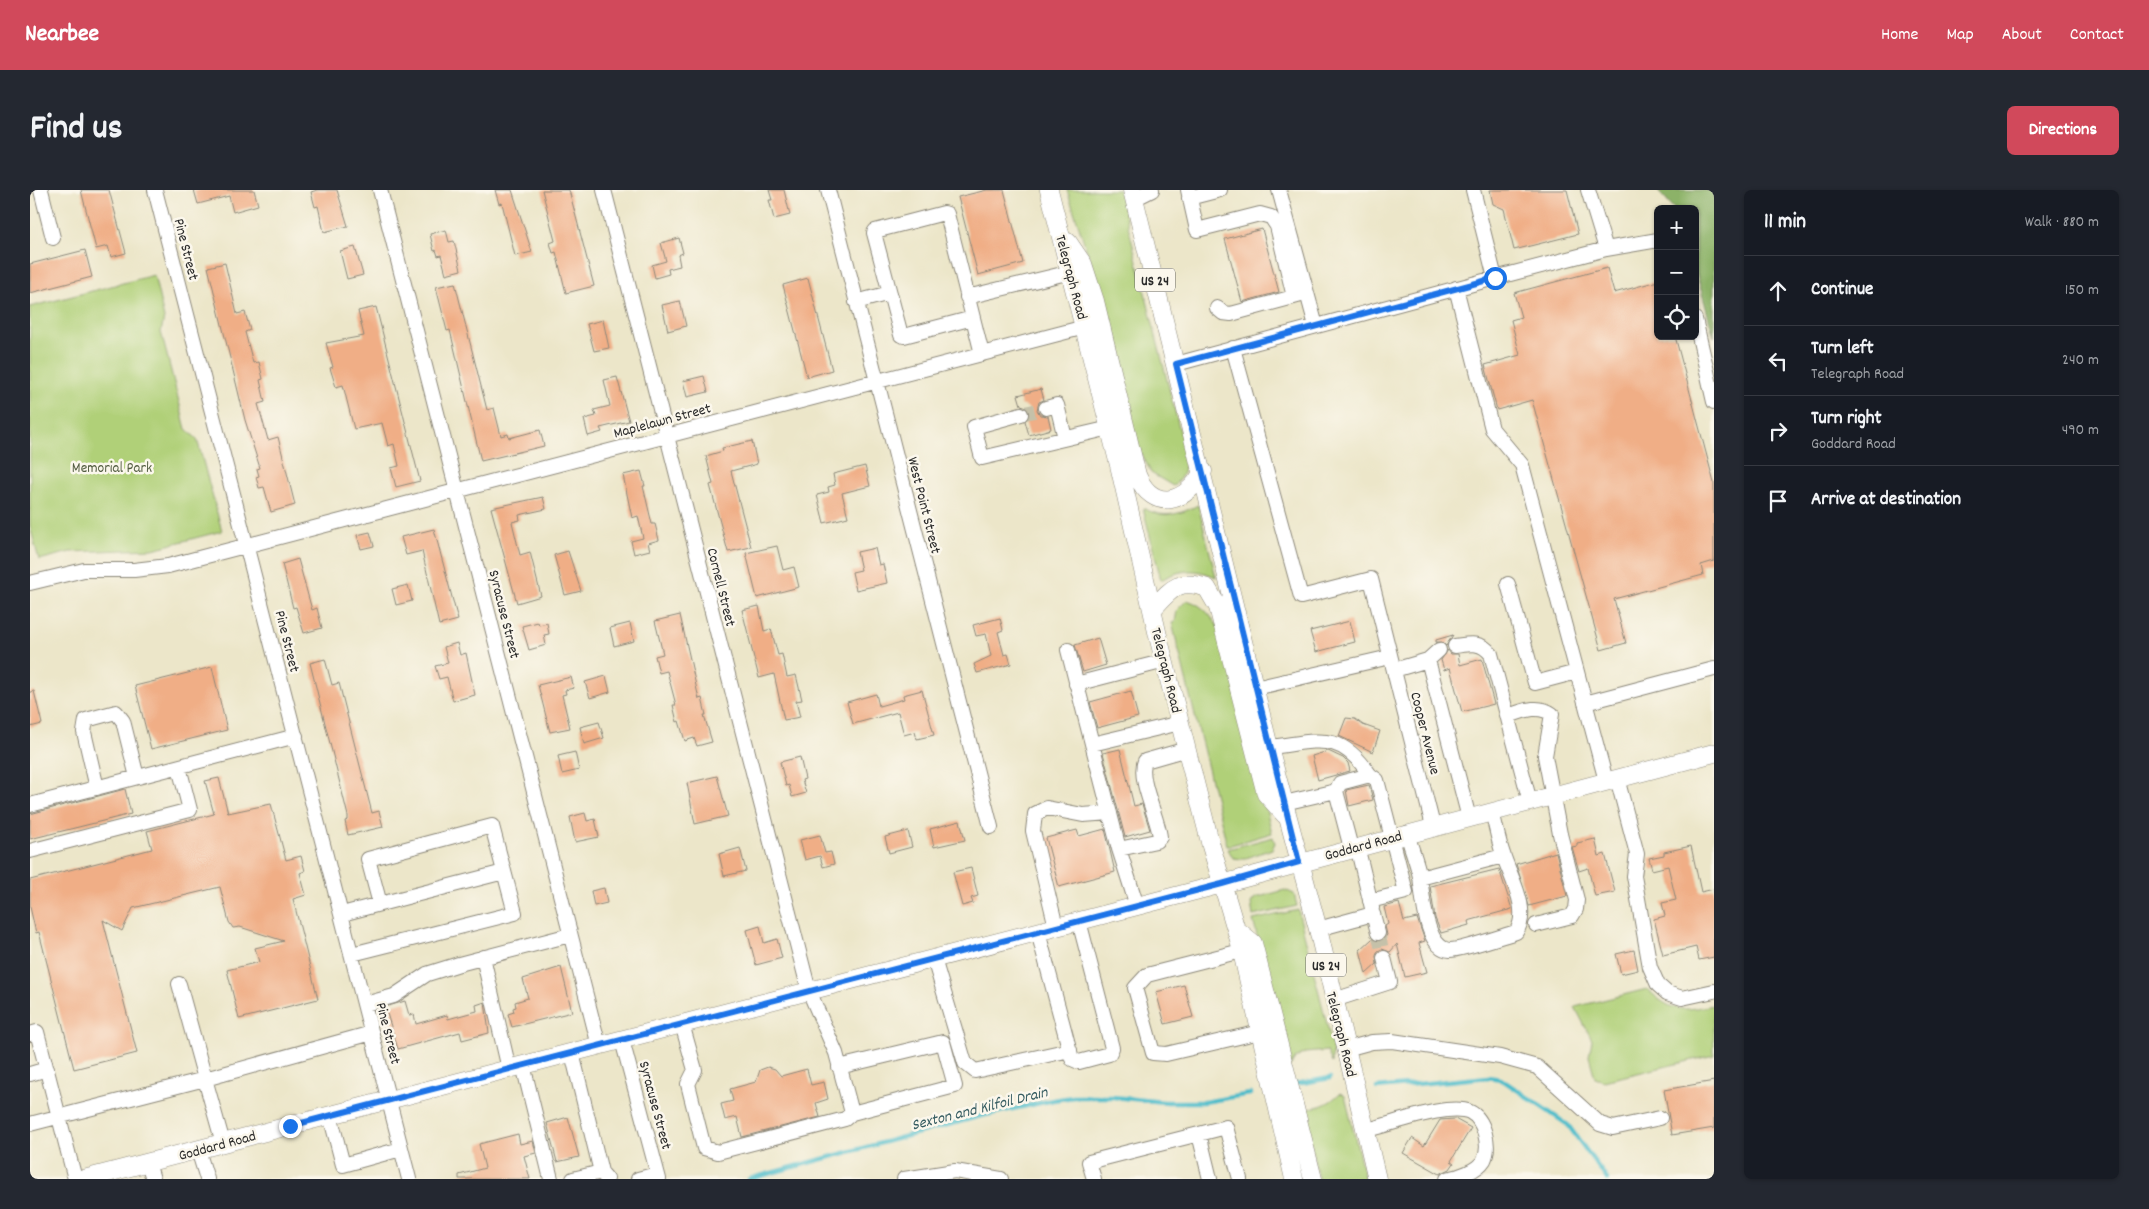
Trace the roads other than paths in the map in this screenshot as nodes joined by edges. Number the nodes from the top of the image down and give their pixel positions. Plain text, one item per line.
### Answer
1 (41, 190) edge
2 (155, 190) edge
3 (380, 190) edge
4 (604, 190) edge
5 (828, 190) edge
6 (1050, 190) edge
7 (1152, 190) edge
8 (1220, 190) edge
9 (1279, 190) edge
10 (1473, 190) edge
11 (1588, 190) edge
12 (1133, 194) edge
13 (1188, 194) edge
14 (1060, 229) junction
15 (53, 238) dead end
16 (1654, 241) edge
17 (1606, 249) junction
18 (1071, 272) junction
19 (1495, 278) junction
20 (1456, 288) junction
21 (890, 293) junction
22 (1300, 295) junction
23 (967, 297) junction
24 (856, 302) junction
25 (1217, 308) dead end
26 (973, 318) junction
27 (1316, 326) junction
28 (1085, 327) junction
29 (1699, 336) edge
30 (1233, 348) junction
31 (982, 354) junction
32 (1176, 364) junction
33 (876, 381) junction
34 (1714, 402) edge
35 (1046, 408) dead end
36 (1021, 414) tunnel mouth
37 (1110, 428) junction
38 (666, 436) junction
39 (1065, 438) junction
40 (1203, 471) junction
41 (457, 491) junction
42 (247, 545) junction
43 (30, 583) edge
44 (1508, 584) dead end
45 (1152, 610) junction
46 (1455, 646) dead end
47 (1068, 650) dead end
48 (1439, 650) dead end
49 (1391, 658) junction
50 (1428, 660) junction
51 (1165, 661) junction
52 (1714, 669) edge
53 (1577, 672) junction
54 (1076, 684) junction
55 (1255, 688) junction
56 (1585, 703) junction
57 (1508, 716) junction
58 (1180, 723) junction
59 (296, 736) junction
60 (1092, 744) junction
61 (1187, 748) junction
62 (1269, 748) junction
63 (1713, 757) edge
64 (179, 767) junction
65 (1370, 775) junction
66 (137, 778) junction
67 (1611, 780) junction
68 (98, 788) junction
69 (1336, 791) junction
70 (1552, 796) junction
71 (1530, 802) junction
72 (30, 805) edge
73 (1286, 810) junction
74 (1492, 812) junction
75 (1110, 813) junction
76 (1469, 818) junction
77 (1433, 826) junction
78 (991, 827) dead end
79 (1400, 835) junction
80 (1354, 847) junction
81 (1119, 849) junction
82 (30, 851) edge
83 (1503, 856) junction
84 (1299, 862) junction
85 (504, 872) junction
86 (1420, 878) junction
87 (1222, 884) junction
88 (380, 904) junction
89 (1136, 906) junction
90 (1371, 907) junction
91 (342, 914) junction
92 (1079, 921) junction
93 (1536, 925) dead end
94 (1056, 927) junction
95 (1236, 929) junction
96 (1318, 929) junction
97 (1038, 932) junction
98 (1378, 933) tunnel mouth
99 (570, 935) junction
100 (1241, 951) junction
101 (352, 954) junction
102 (483, 957) junction
103 (1384, 958) tunnel mouth
104 (934, 959) junction
105 (179, 984) dead end
106 (809, 991) junction
107 (1714, 991) edge
108 (1334, 1000) junction
109 (365, 1004) junction
110 (682, 1024) junction
111 (1260, 1032) junction
112 (372, 1033) junction
113 (30, 1034) edge
114 (622, 1040) junction
115 (598, 1046) junction
116 (1346, 1048) junction
117 (1070, 1050) junction
118 (572, 1053) junction
119 (516, 1067) junction
120 (839, 1067) junction
121 (47, 1069) junction
122 (30, 1074) edge
123 (205, 1079) junction
124 (389, 1100) junction
125 (852, 1113) junction
126 (330, 1115) junction
127 (60, 1117) junction
128 (1660, 1118) dead end
129 (30, 1124) edge
130 (1366, 1130) junction
131 (1199, 1134) junction
132 (223, 1143) junction
133 (401, 1149) junction
134 (198, 1150) junction
135 (150, 1171) edge
136 (604, 1176) edge
137 (658, 1177) edge
138 (75, 1179) edge
139 (84, 1179) edge
140 (207, 1179) edge
141 (409, 1179) edge
142 (551, 1179) edge
143 (573, 1179) edge
144 (638, 1179) edge
145 (904, 1179) edge
146 (1001, 1179) edge
147 (1094, 1179) edge
148 (1210, 1179) edge
149 (1240, 1179) edge
150 (1294, 1179) edge
151 (1313, 1179) edge
152 (1377, 1179) edge
153 (1447, 1179) edge

1 - 15 street
2 - 42 street, Pine Street
3 - 41 street, Syracuse Street
4 - 38 street, Cornell Street
5 - 24 street, West Point Street
6 - 14 main road, Telegraph Road
7 - 12 street
8 - 13 street
9 - 22 street
10 - 19 street
11 - 17 street
12 - 32 main road, Telegraph Road / US 24
13 - 22 street
14 - 18 main road, Telegraph Road
14 - 40 main road
16 - 17 street
17 - 19 street
18 - 23 street
18 - 28 main road, Telegraph Road
19 - 20 street
20 - 27 street
20 - 53 street
21 - 23 street
21 - 24 street
21 - 26 street
22 - 25 street
22 - 27 street
23 - 26 street
24 - 33 street, West Point Street
26 - 31 street
27 - 30 street
28 - 31 street, Maplelawn Street
28 - 37 main road, Telegraph Road
29 - 34 street
30 - 32 street
30 - 49 street, Cooper Avenue
31 - 33 street, Maplelawn Street
32 - 40 main road, Telegraph Road / US 24
33 - 38 street, Maplelawn Street
33 - 78 street, West Point Street
35 - 39 street
36 - 39 street
37 - 39 street
37 - 45 main road, Telegraph Road
38 - 41 street, Maplelawn Street
38 - 106 street, Cornell Street
40 - 55 main road, Telegraph Road / US 24
41 - 42 street, Maplelawn Street
41 - 99 street, Syracuse Street
42 - 43 street, Maplelawn Street
42 - 59 street, Pine Street
44 - 53 street
45 - 51 main road, Telegraph Road
45 - 73 main road
46 - 57 street
47 - 54 street
48 - 50 street
49 - 50 street
49 - 55 street
49 - 77 street, Cooper Avenue
50 - 76 street
51 - 54 street
51 - 58 main road, Telegraph Road
52 - 56 street
53 - 56 street
54 - 60 street
55 - 62 main road, Telegraph Road / US 24
56 - 67 street
57 - 70 street
57 - 71 street
58 - 60 street
58 - 61 main road, Telegraph Road
59 - 64 street
59 - 91 street, Pine Street
60 - 75 street
61 - 81 street
61 - 87 main road, Telegraph Road
62 - 65 street
62 - 73 main road, Telegraph Road / US 24
63 - 67 main road, Goddard Road
64 - 66 street
64 - 82 street
65 - 69 street
65 - 79 street
66 - 68 street
66 - 68 street
67 - 70 main road, Goddard Road
67 - 107 street
68 - 72 street
69 - 73 street
69 - 80 street
70 - 71 main road, Goddard Road
70 - 93 street
71 - 74 main road, Goddard Road
73 - 84 main road, Telegraph Road / US 24
74 - 76 main road, Goddard Road
74 - 83 street
75 - 81 street
75 - 94 street
76 - 77 main road, Goddard Road
77 - 79 main road, Goddard Road
79 - 80 main road, Goddard Road
79 - 86 street
79 - 90 street
80 - 84 main road, Goddard Road
80 - 90 street
81 - 89 street
83 - 86 street
83 - 86 street
84 - 87 main road, Goddard Road
84 - 96 main road, Telegraph Road / US 24
85 - 88 street
85 - 88 street
85 - 101 street
87 - 89 main road, Goddard Road
87 - 95 main road, Telegraph Road
88 - 91 street
89 - 92 main road, Goddard Road
90 - 96 street
90 - 98 street
91 - 101 street, Pine Street
92 - 94 main road, Goddard Road
92 - 117 street
94 - 97 main road, Goddard Road
95 - 100 main road, Telegraph Road
95 - 151 main road
96 - 108 main road, Telegraph Road / US 24
97 - 104 main road, Goddard Road
97 - 117 street
99 - 102 street
99 - 115 street, Syracuse Street
100 - 111 main road, Telegraph Road
100 - 111 street
101 - 109 street, Pine Street
102 - 109 street
102 - 119 street
103 - 108 street
104 - 106 main road, Goddard Road
104 - 117 street
105 - 123 street
106 - 110 main road, Goddard Road
106 - 120 street, Cornell Street
108 - 116 main road, Telegraph Road / US 24
109 - 112 street, Pine Street
110 - 114 main road, Goddard Road
110 - 125 street
111 - 150 main road, Telegraph Road
112 - 123 street
112 - 124 street, Pine Street
113 - 121 street
114 - 115 main road, Goddard Road
114 - 137 street, Syracuse Street
115 - 118 main road, Goddard Road
116 - 128 street
116 - 130 main road, Telegraph Road / US 24
118 - 119 main road, Goddard Road
118 - 136 street
119 - 124 main road, Goddard Road
119 - 142 street
120 - 125 street, Cornell Street
120 - 125 street
121 - 122 street
121 - 127 street
123 - 127 street
123 - 132 street
124 - 126 main road, Goddard Road
124 - 133 street, Pine Street
126 - 132 main road, Goddard Road
126 - 133 street
127 - 129 street
127 - 138 street
130 - 152 main road, Telegraph Road / US 24
130 - 153 street
131 - 147 street
131 - 148 street
131 - 149 street
132 - 134 main road, Goddard Road
133 - 141 street, Pine Street
134 - 135 main road, Goddard Road
134 - 140 street
135 - 139 main road, Goddard Road
136 - 143 street
137 - 144 street
145 - 146 street

